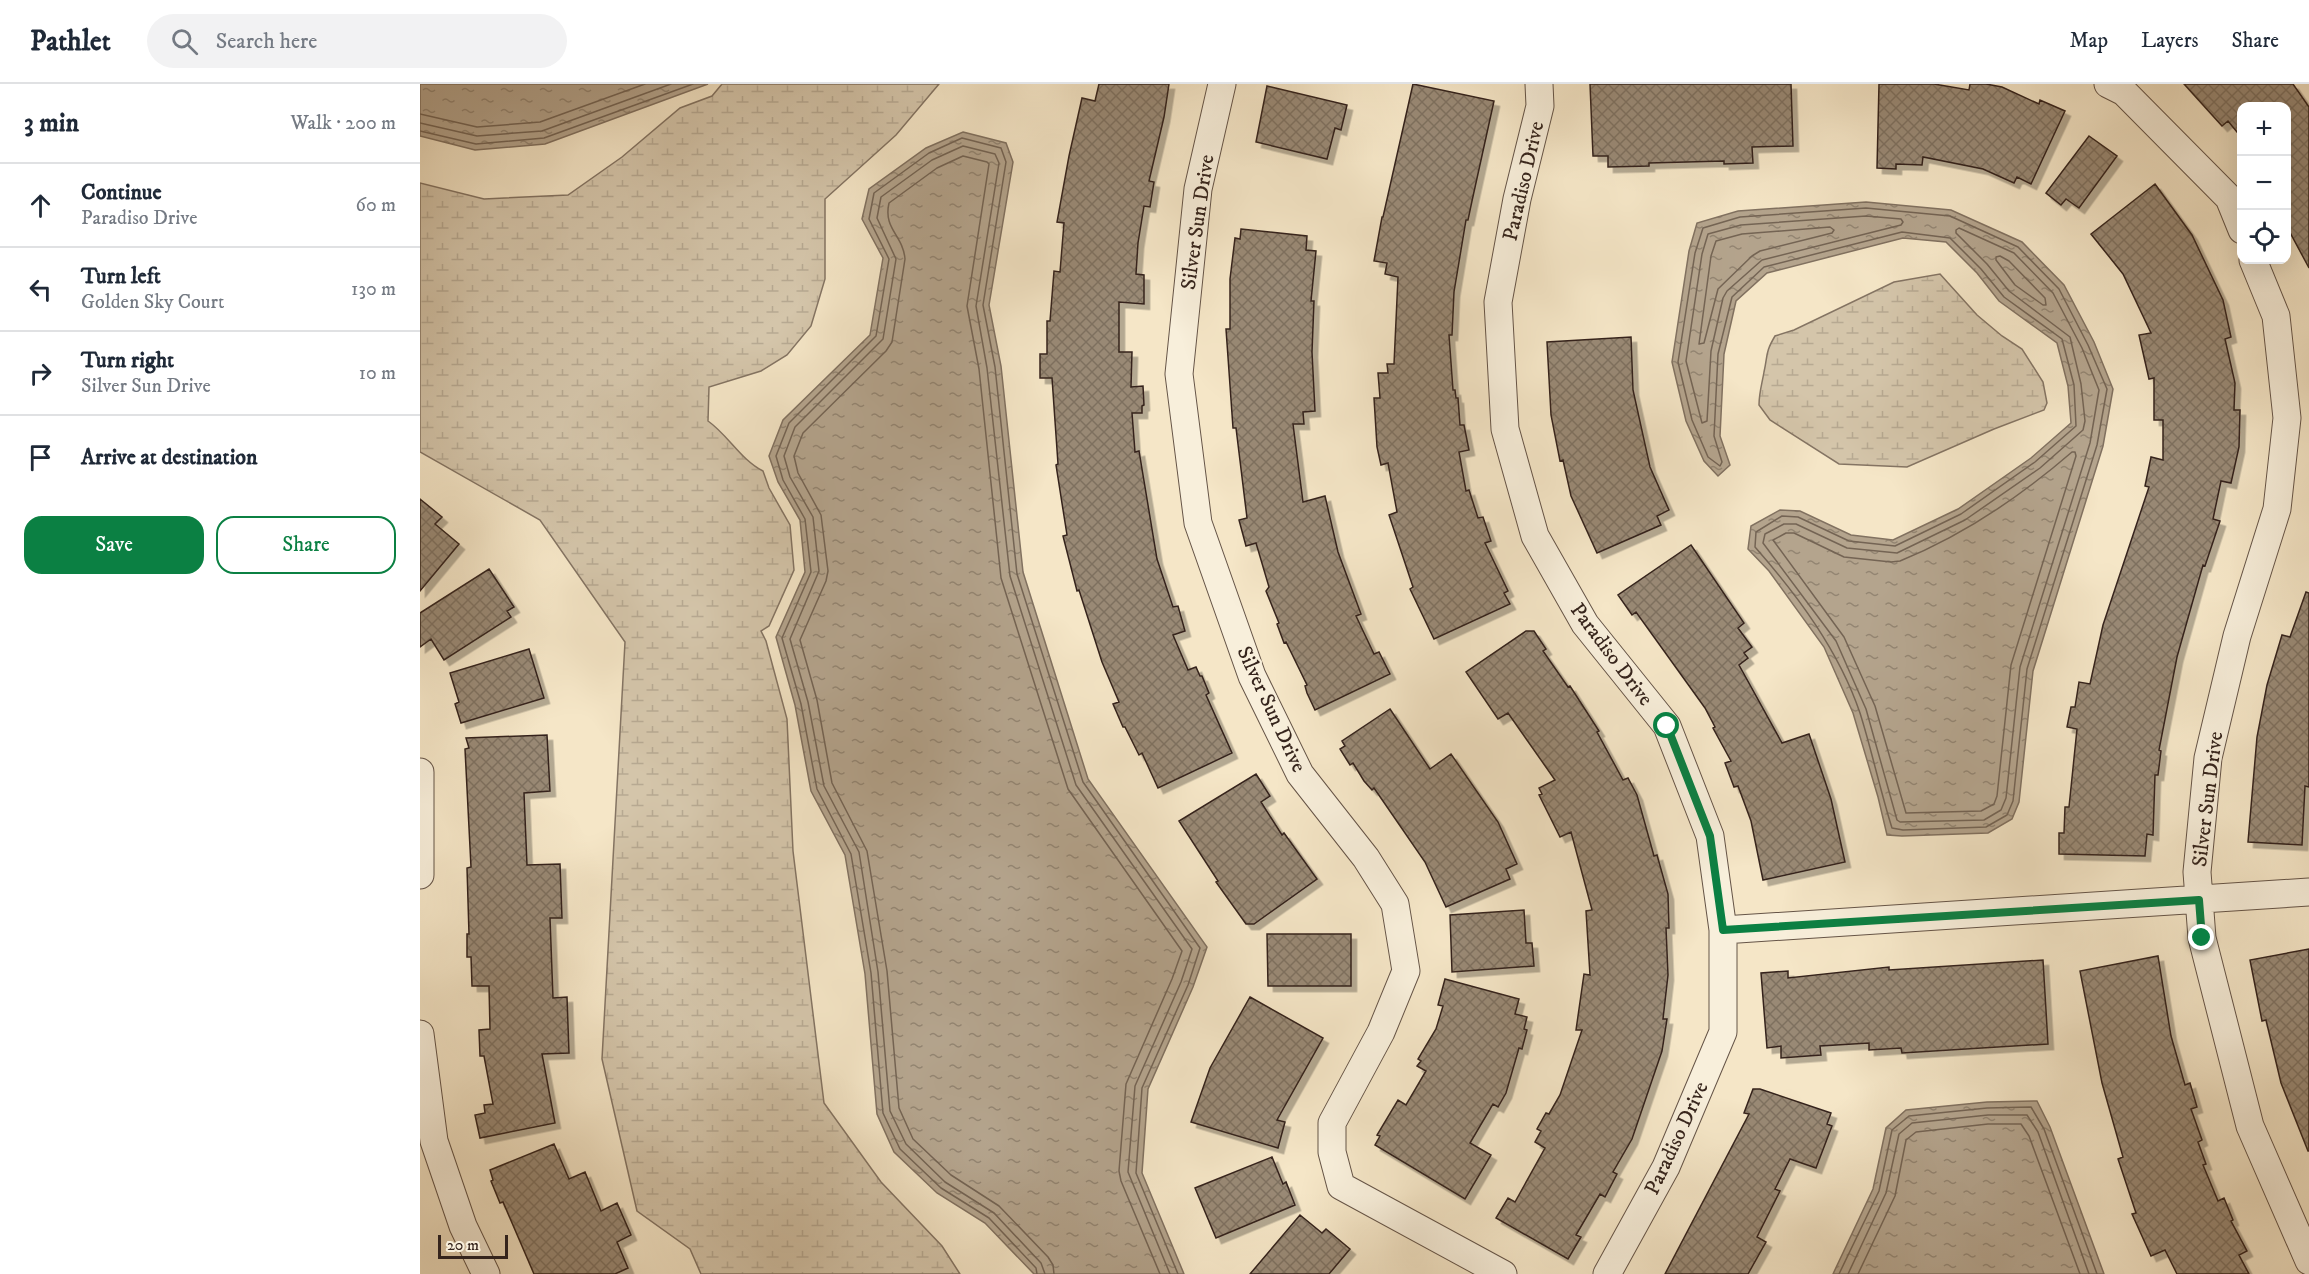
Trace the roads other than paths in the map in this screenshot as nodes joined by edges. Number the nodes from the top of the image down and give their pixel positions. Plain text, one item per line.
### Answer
1 (1222, 84) edge
2 (1539, 84) edge
3 (2108, 84) edge
4 (2237, 219) edge
5 (2255, 264) edge
6 (420, 782) edge
7 (420, 875) edge
8 (2309, 892) edge
9 (2199, 900) junction
10 (1723, 930) junction
11 (420, 1034) edge
12 (2309, 1261) edge
13 (486, 1274) edge
14 (1503, 1274) edge
15 (1607, 1274) edge

1 - 14 street, Silver Sun Drive
2 - 10 street, Paradiso Drive
3 - 4 street
5 - 9 street, Silver Sun Drive
6 - 7 street
8 - 9 street
9 - 10 street
9 - 12 street, Silver Sun Drive
10 - 15 street, Paradiso Drive
11 - 13 street

